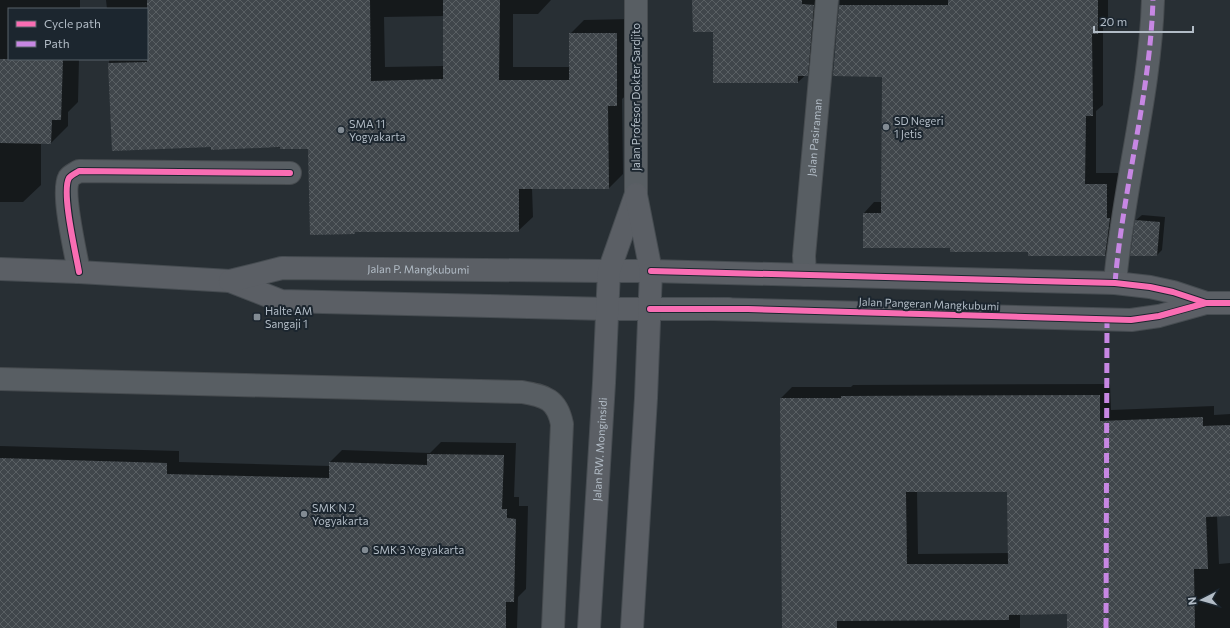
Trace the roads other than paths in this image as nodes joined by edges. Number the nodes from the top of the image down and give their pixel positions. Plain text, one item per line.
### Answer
1 (636, 0) edge
2 (827, 0) edge
3 (1153, 0) edge
4 (290, 173) dead end
5 (636, 194) junction
6 (0, 270) edge
7 (609, 271) junction
8 (651, 271) junction
9 (79, 272) junction
10 (805, 275) junction
11 (230, 281) junction
12 (1115, 283) junction
13 (1206, 303) junction
14 (1230, 303) edge
15 (607, 309) junction
16 (650, 309) junction
17 (0, 379) edge
18 (553, 628) edge
19 (588, 628) edge
20 (632, 628) edge

1 - 5 street, Jalan Profesor Dokter Sardjito
2 - 10 street, Jalan Pasiraman
3 - 12 street
4 - 9 street
5 - 7 main road, Jalan Profesor Dokter Sardjito
5 - 8 main road, Jalan Profesor Dokter Sardjito
6 - 9 main road, Jalan P. Mangkubumi
7 - 8 main road, Jalan P. Mangkubumi
7 - 11 main road, Jalan P. Mangkubumi
7 - 15 main road, Jalan RW. Monginsidi
8 - 10 main road, Jalan Pangeran Mangkubumi
8 - 16 main road
9 - 11 main road, Jalan P. Mangkubumi
10 - 12 main road, Jalan Pangeran Mangkubumi
11 - 15 main road, Jalan P. Mangkubumi
12 - 13 main road, Jalan Pangeran Mangkubumi
13 - 14 main road, Jalan Pangeran Mangkubumi
13 - 16 main road, Jalan Pangeran Mangkubumi
15 - 16 main road, Jalan P. Mangkubumi
15 - 19 main road, Jalan RW. Monginsidi
16 - 20 main road
17 - 18 street

